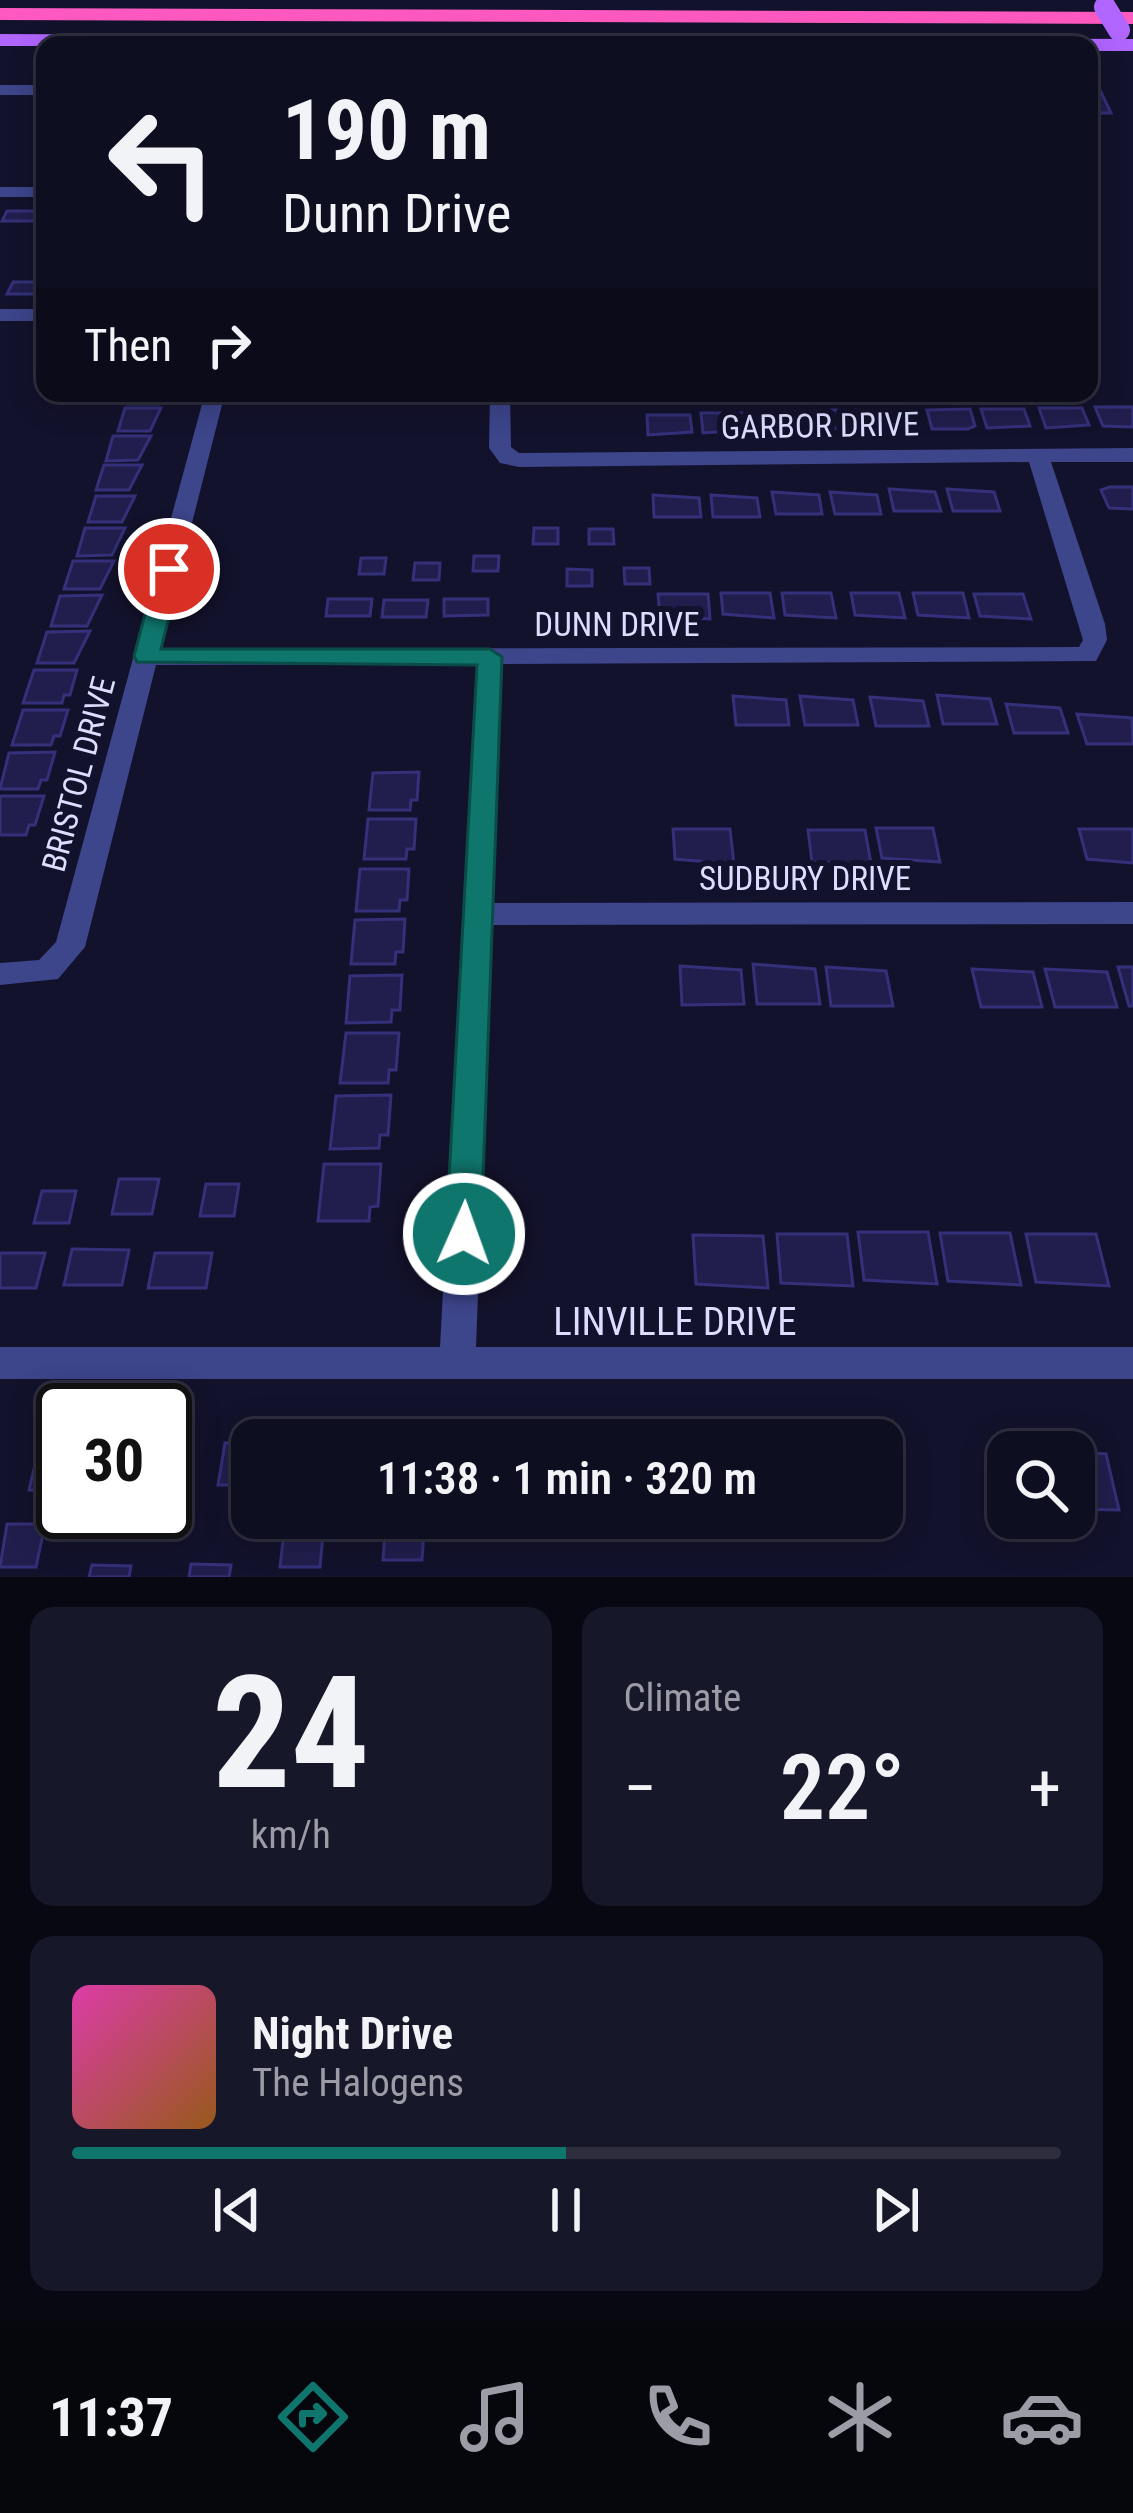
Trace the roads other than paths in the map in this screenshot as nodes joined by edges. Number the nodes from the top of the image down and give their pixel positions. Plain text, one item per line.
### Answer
1 (1102, 0) edge
2 (0, 14) edge
3 (1035, 36) edge
4 (1098, 37) edge
5 (1129, 38) edge
6 (1098, 39) edge
7 (0, 40) edge
8 (36, 40) edge
9 (0, 90) edge
10 (36, 90) edge
11 (0, 192) edge
12 (36, 192) edge
13 (0, 315) edge
14 (36, 315) edge
15 (213, 402) edge
16 (500, 402) edge
17 (1038, 455) junction
18 (1133, 455) edge
19 (146, 656) junction
20 (490, 657) junction
21 (1133, 913) edge
22 (478, 914) junction
23 (0, 974) edge
24 (457, 1363) junction
25 (1133, 1363) edge
26 (0, 1364) edge

1 - 5 main road, bridge
2 - 3 highway
4 - 5 highway
5 - 6 main road
7 - 8 main road
9 - 10 street
11 - 12 street
13 - 14 street
15 - 19 street, BRISTOL DRIVE
16 - 17 street, GARBOR DRIVE
17 - 18 street, GARBOR DRIVE
17 - 20 street, DUNN DRIVE
19 - 20 street, DUNN DRIVE
19 - 23 street, BRISTOL DRIVE
20 - 22 street
21 - 22 street, SUDBURY DRIVE
22 - 24 street
24 - 25 street, LINVILLE DRIVE
24 - 26 street, LINVILLE DRIVE

